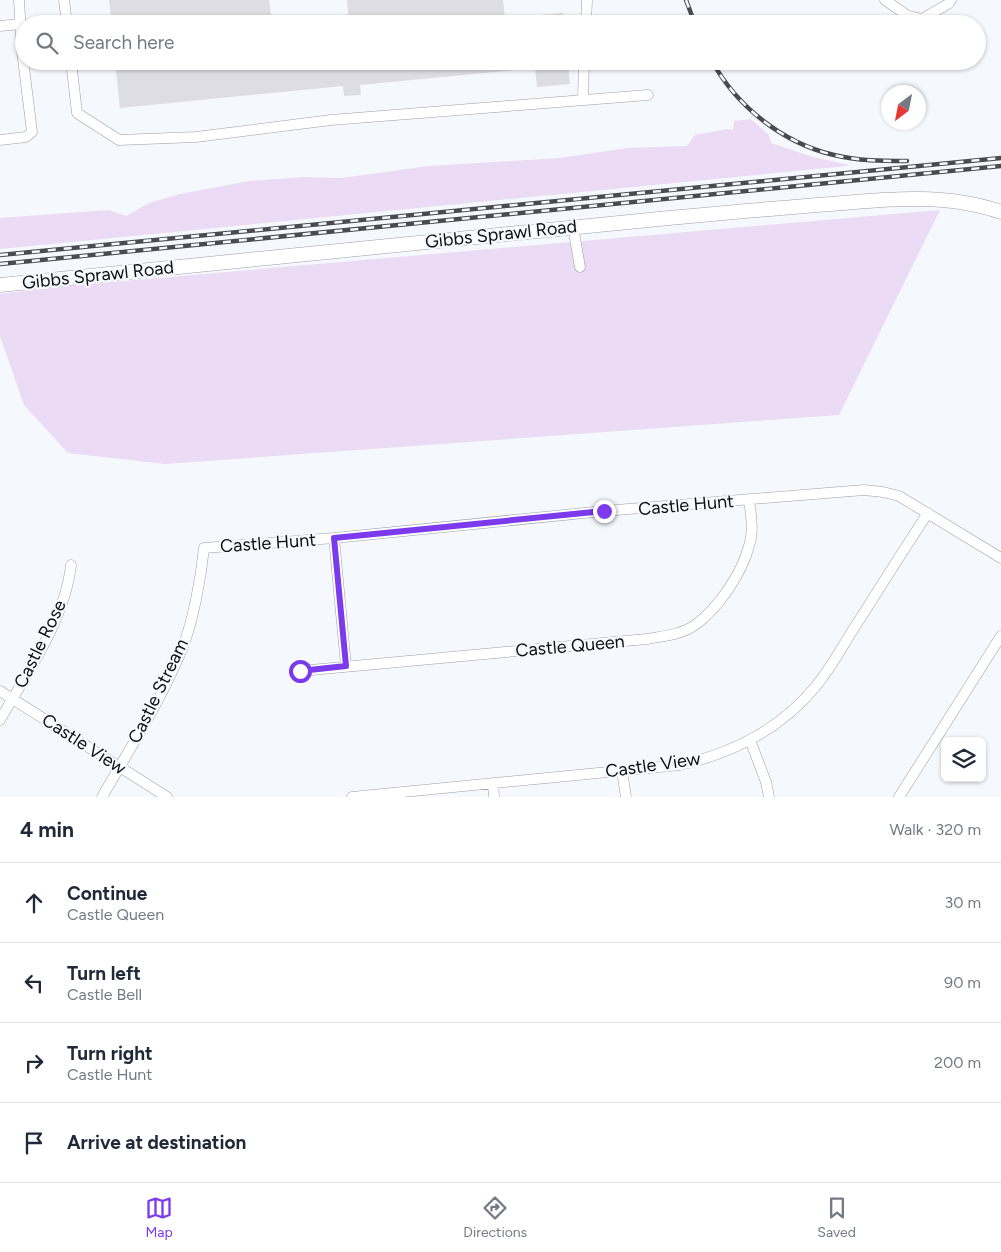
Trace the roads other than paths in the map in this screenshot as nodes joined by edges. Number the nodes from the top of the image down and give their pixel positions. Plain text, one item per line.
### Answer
1 (19, 0) edge
2 (64, 0) edge
3 (587, 0) edge
4 (886, 0) edge
5 (951, 0) edge
6 (20, 15) edge
7 (66, 15) edge
8 (586, 15) edge
9 (907, 15) edge
10 (929, 15) edge
11 (15, 24) edge
12 (0, 26) edge
13 (25, 70) edge
14 (72, 70) edge
15 (584, 70) edge
16 (648, 95) dead end
17 (583, 99) junction
18 (0, 140) edge
19 (1001, 212) edge
20 (573, 227) junction
21 (580, 267) dead end
22 (0, 285) edge
23 (749, 500) junction
24 (928, 513) junction
25 (334, 538) junction
26 (204, 548) joint
27 (1001, 558) edge
28 (71, 565) dead end
29 (1001, 636) edge
30 (346, 666) junction
31 (300, 671) dead end
32 (0, 691) edge
33 (13, 698) junction
34 (0, 720) edge
35 (750, 740) junction
36 (119, 767) junction
37 (622, 771) junction
38 (493, 783) junction
39 (102, 797) edge
40 (167, 797) edge
41 (356, 797) edge
42 (494, 797) edge
43 (626, 797) edge
44 (769, 797) edge
45 (899, 797) edge

1 - 6 street
2 - 7 street
3 - 8 street
4 - 9 street
5 - 10 street
11 - 12 street
13 - 18 street
14 - 17 street
15 - 17 street
16 - 17 street
19 - 20 main road, Gibbs Sprawl Road
20 - 21 street
20 - 22 main road, Gibbs Sprawl Road
23 - 24 street, Castle Hunt
23 - 25 street, Castle Hunt
23 - 30 street, Castle Queen
24 - 27 street, Castle Hunt
24 - 35 street, Castle View
25 - 26 street, Castle Hunt
25 - 30 street
26 - 36 street, Castle Stream
28 - 33 street, Castle Rose
29 - 45 street
30 - 31 street, Castle Queen
32 - 33 street, Castle View
33 - 34 street, Castle Rose
33 - 36 street, Castle View
35 - 37 street, Castle View
35 - 44 street
36 - 39 street, Castle Stream
36 - 40 street, Castle View
37 - 38 street, Castle View
37 - 43 street
38 - 41 street, Castle View
38 - 42 street

